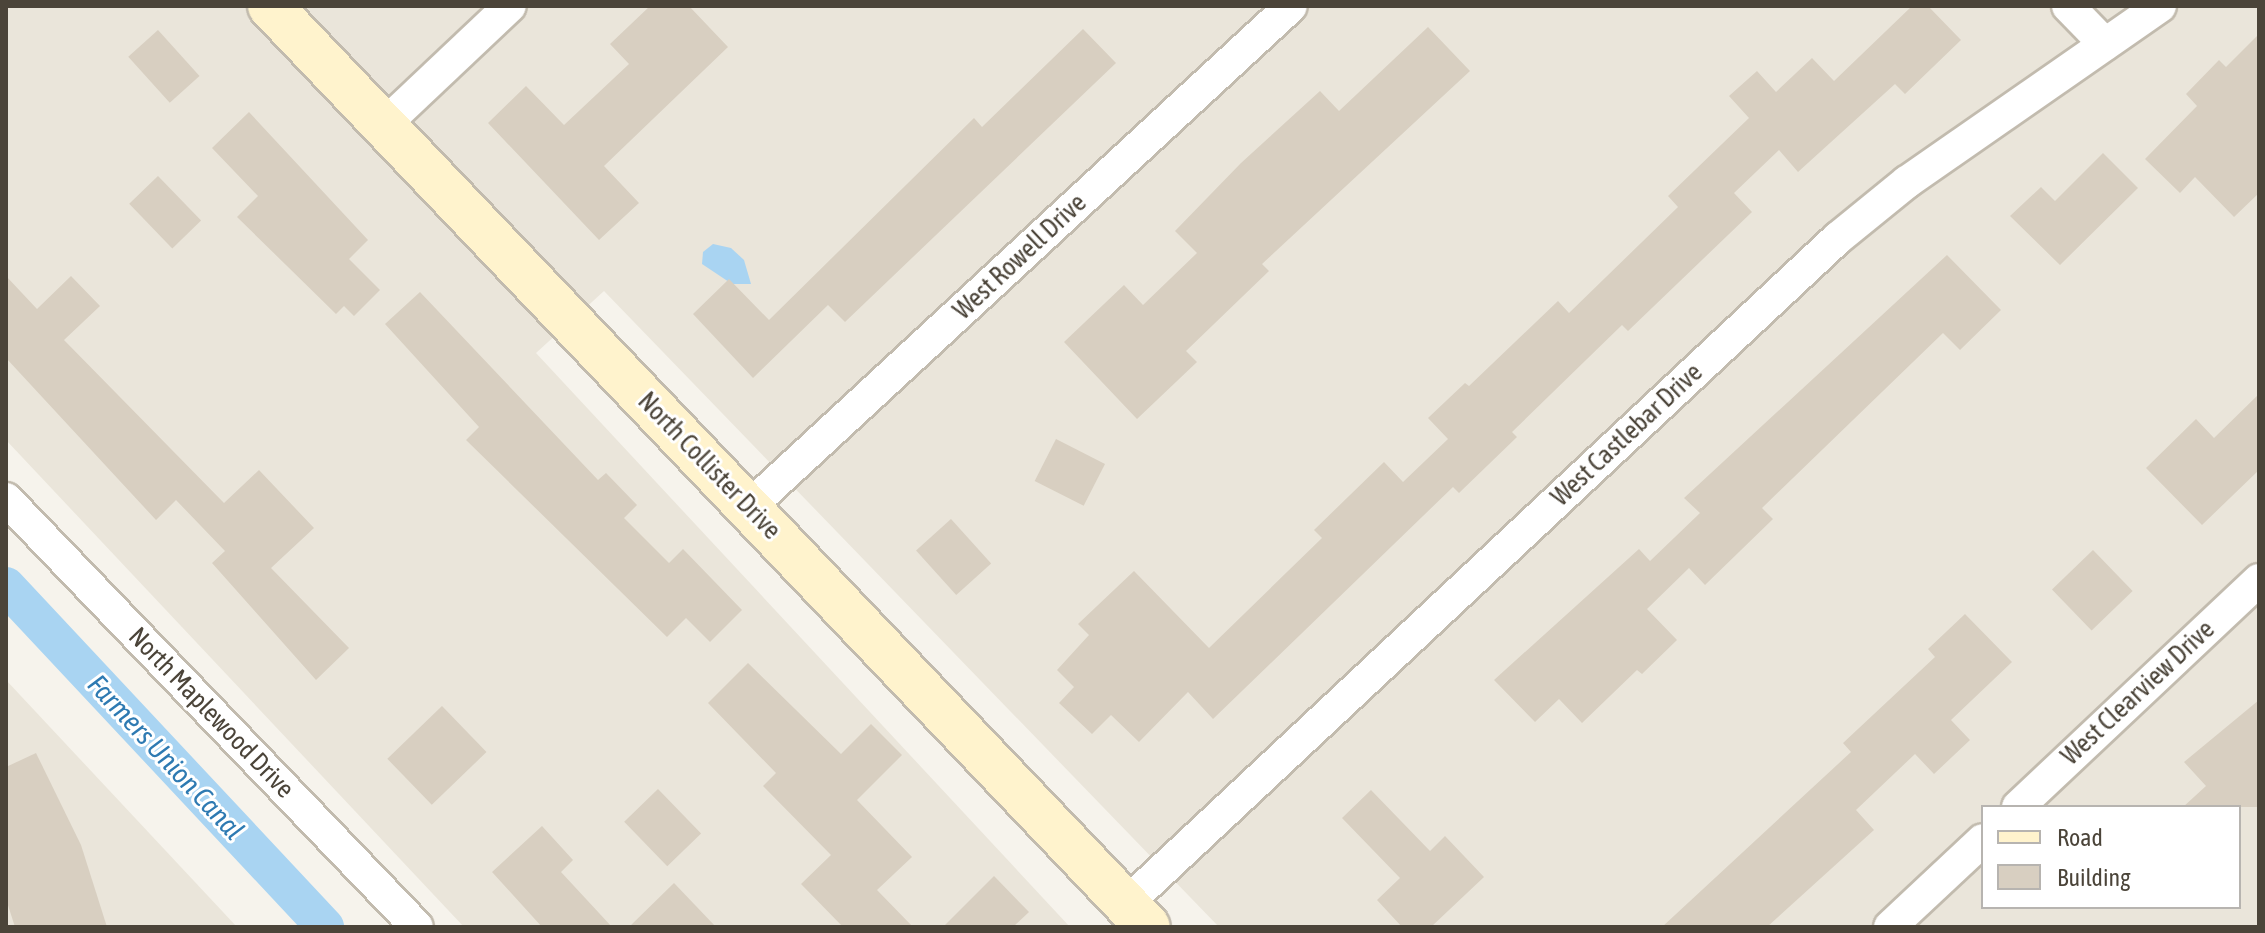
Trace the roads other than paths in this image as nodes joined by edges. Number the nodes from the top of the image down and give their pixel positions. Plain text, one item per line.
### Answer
1 (270, 6) edge
2 (510, 6) edge
3 (1291, 6) edge
4 (2068, 6) edge
5 (2160, 6) edge
6 (2105, 44) junction
7 (384, 125) junction
8 (6, 499) edge
9 (748, 508) junction
10 (2259, 580) edge
11 (2020, 805) edge
12 (1981, 842) edge
13 (1137, 915) edge
14 (417, 927) edge
15 (1890, 927) edge

1 - 7 street, North Collister Drive
2 - 7 street
3 - 9 street, West Rowell Drive
4 - 6 street
5 - 6 street, West Castlebar Drive
6 - 13 street, West Castlebar Drive
7 - 9 street, North Collister Drive
8 - 14 street, North Maplewood Drive
9 - 13 street, North Collister Drive
10 - 11 street, West Clearview Drive
12 - 15 street

